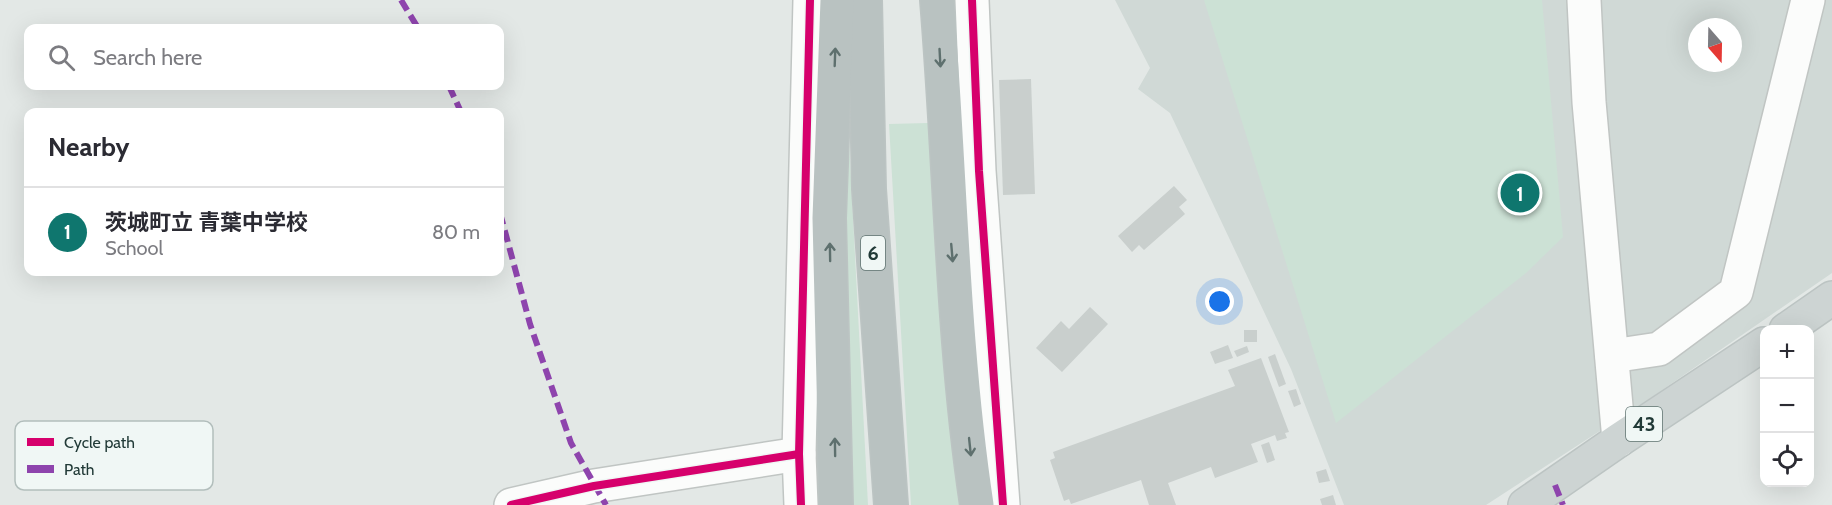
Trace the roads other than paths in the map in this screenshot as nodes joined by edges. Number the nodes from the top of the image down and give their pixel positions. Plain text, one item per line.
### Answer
1 (810, 0) edge
2 (837, 0) edge
3 (865, 0) edge
4 (937, 0) edge
5 (972, 0) edge
6 (1584, 0) edge
7 (1808, 0) edge
8 (1832, 298) edge
9 (1793, 325) edge
10 (1760, 347) edge
11 (1612, 357) junction
12 (1619, 440) junction
13 (799, 454) junction
14 (512, 505) edge
15 (801, 505) edge
16 (836, 505) edge
17 (891, 505) edge
18 (977, 505) edge
19 (1003, 505) edge
20 (1525, 505) edge

1 - 13 street
16 -> 2 highway
3 - 17 highway, 6
4 -> 18 highway
5 - 19 street
6 - 11 street
7 - 11 street
8 - 9 main road
10 - 12 main road, 43
11 - 12 street
12 - 20 main road, 43
13 - 14 street
13 - 15 street

